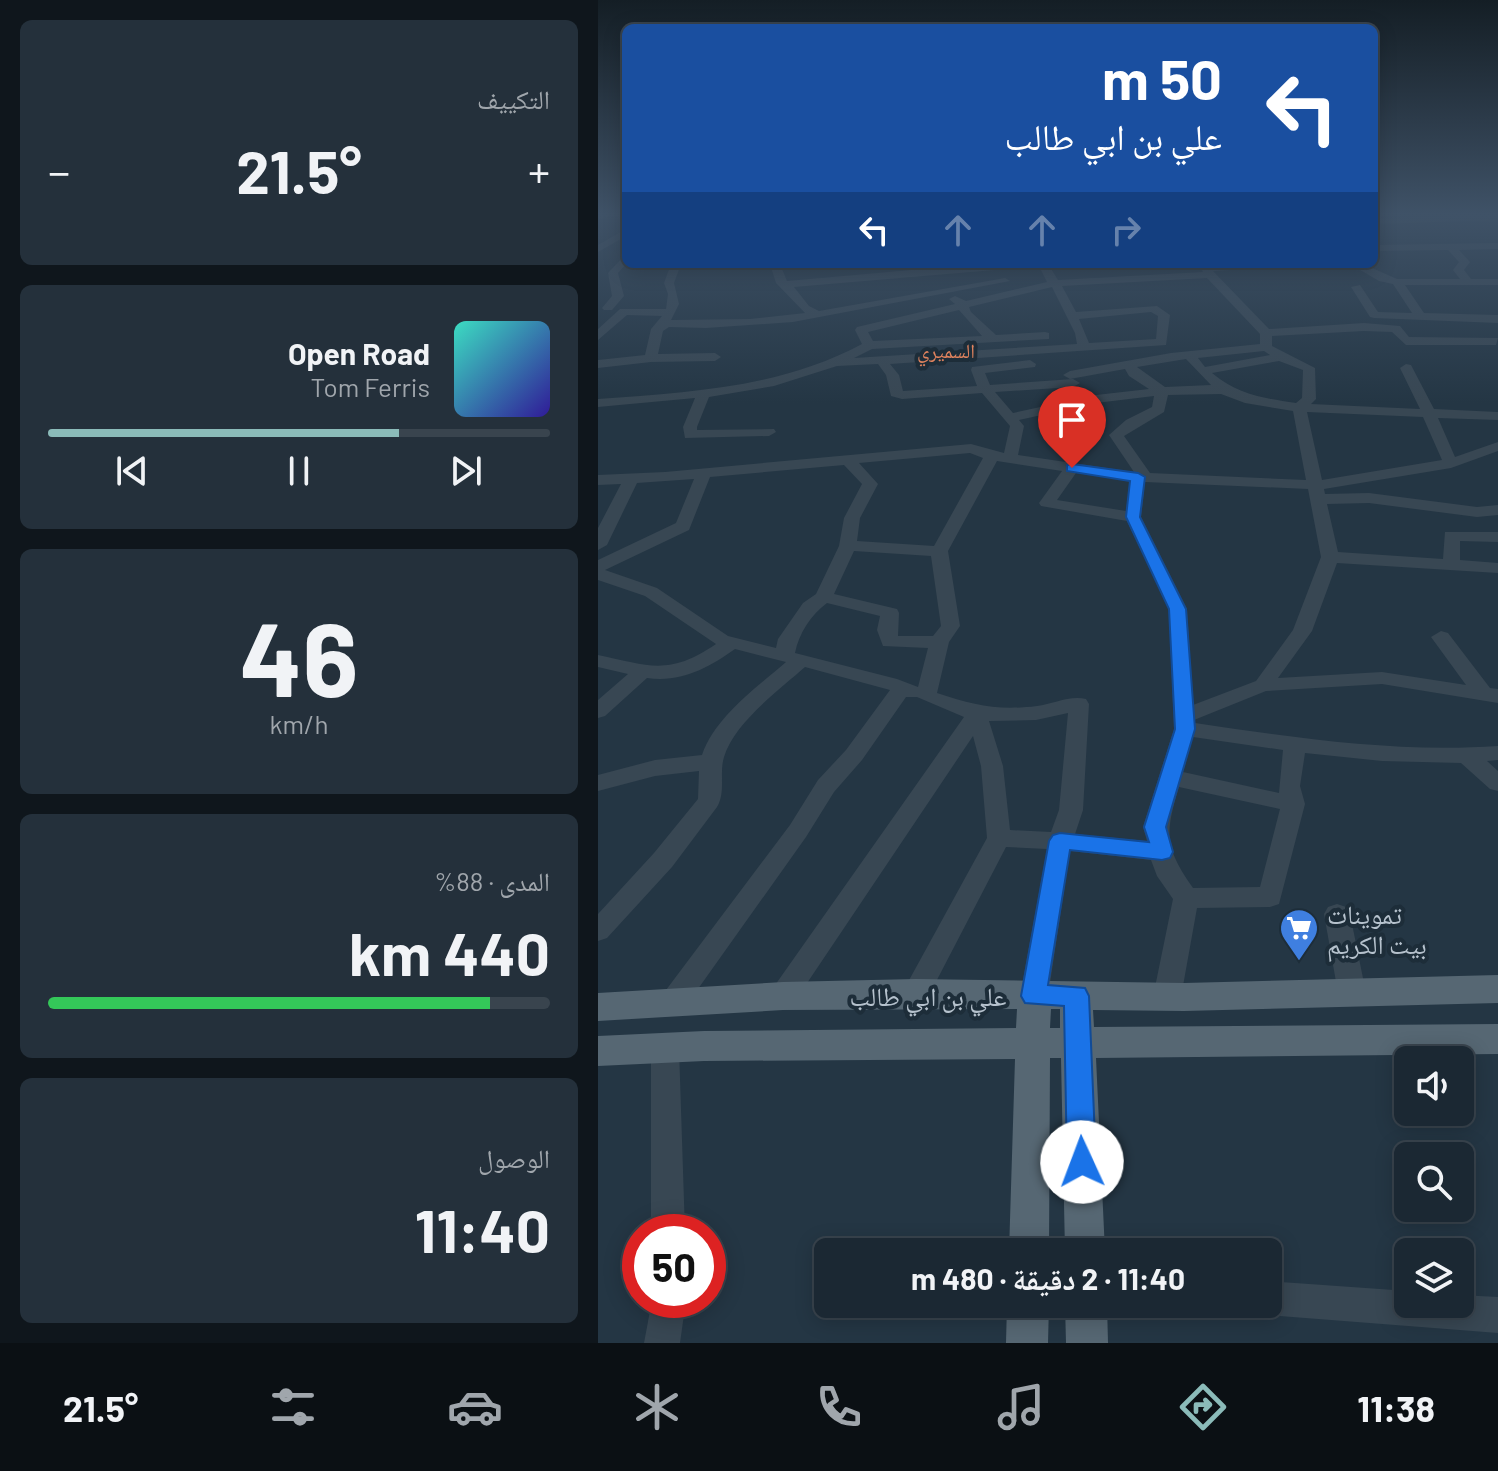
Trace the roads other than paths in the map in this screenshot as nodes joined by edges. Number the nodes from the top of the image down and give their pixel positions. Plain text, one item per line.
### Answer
1 (614, 278) edge
2 (671, 278) edge
3 (779, 278) edge
4 (888, 278) edge
5 (1027, 278) edge
6 (1038, 278) edge
7 (1050, 278) edge
8 (1214, 278) edge
9 (1381, 278) edge
10 (1464, 278) edge
11 (1397, 282) junction
12 (1468, 282) junction
13 (1498, 282) edge
14 (786, 284) junction
15 (1356, 287) dead end
16 (943, 292) junction
17 (908, 300) junction
18 (963, 304) junction
19 (603, 308) edge
20 (624, 311) junction
21 (836, 312) junction
22 (927, 313) junction
23 (817, 315) junction
24 (1374, 315) junction
25 (1073, 316) junction
26 (1421, 317) junction
27 (668, 318) junction
28 (1498, 319) edge
29 (1364, 327) junction
30 (861, 330) junction
31 (598, 336) edge
32 (992, 338) junction
33 (1082, 340) junction
34 (1496, 341) dead end
35 (911, 343) junction
36 (869, 345) junction
37 (1271, 346) junction
38 (1040, 351) junction
39 (1189, 355) junction
40 (715, 357) dead end
41 (651, 358) junction
42 (915, 358) junction
43 (837, 363) junction
44 (883, 363) junction
45 (598, 364) edge
46 (1129, 365) junction
47 (1406, 368) dead end
48 (1202, 371) junction
49 (1068, 376) junction
50 (1224, 389) junction
51 (986, 390) junction
52 (1162, 391) junction
53 (704, 392) junction
54 (1096, 399) junction
55 (598, 403) edge
56 (1299, 408) junction
57 (1429, 414) junction
58 (1498, 416) edge
59 (1008, 418) junction
60 (769, 432) dead end
61 (1496, 450) edge
62 (1000, 457) junction
63 (848, 460) junction
64 (1451, 463) junction
65 (1072, 468) junction
66 (704, 474) junction
67 (1141, 477) junction
68 (631, 479) junction
69 (598, 480) edge
70 (1319, 492) junction
71 (1498, 510) edge
72 (1133, 517) junction
73 (1498, 537) edge
74 (598, 545) edge
75 (848, 546) junction
76 (939, 551) junction
77 (1330, 557) junction
78 (598, 567) edge
79 (1452, 567) junction
80 (1498, 568) edge
81 (598, 574) edge
82 (824, 597) junction
83 (1441, 637) dead end
84 (939, 642) junction
85 (731, 643) junction
86 (792, 659) junction
87 (598, 661) edge
88 (644, 670) junction
89 (1263, 685) junction
90 (901, 689) junction
91 (1491, 695) edge
92 (926, 696) junction
93 (598, 711) edge
94 (977, 714) junction
95 (1184, 723) junction
96 (1295, 745) junction
97 (1498, 753) edge
98 (1468, 757) junction
99 (711, 762) junction
100 (1171, 777) junction
101 (598, 783) edge
102 (1498, 783) edge
103 (1293, 804) junction
104 (999, 838) junction
105 (1060, 841) junction
106 (1162, 852) junction
107 (1186, 898) junction
108 (1337, 914) dead end
109 (599, 928) edge
110 (1498, 989) edge
111 (916, 993) junction
112 (1352, 993) junction
113 (783, 996) junction
114 (1034, 996) junction
115 (1076, 996) junction
116 (1167, 997) junction
117 (673, 1002) junction
118 (598, 1007) edge
119 (1498, 1039) edge
120 (1033, 1043) junction
121 (1078, 1043) junction
122 (665, 1048) junction
123 (598, 1051) edge
124 (668, 1214) edge
125 (1029, 1238) edge
126 (1085, 1238) edge
127 (1282, 1299) edge
128 (1498, 1315) edge
129 (666, 1318) edge
130 (1028, 1318) edge
131 (1086, 1318) edge
132 (662, 1343) edge
133 (1027, 1343) edge
134 (1087, 1343) edge

1 - 19 street
2 - 27 street
3 - 14 street
4 - 14 street
5 - 16 street
6 - 18 street
7 - 25 street
8 - 37 street
9 - 11 street
10 - 12 street
11 - 12 street
11 - 26 street
12 - 13 street
14 - 23 street
15 - 24 street
16 - 17 street
16 - 18 street
17 - 21 street
17 - 22 street
18 - 22 street
18 - 32 street
19 - 20 street
20 - 27 street
20 - 31 street
21 - 23 street
21 - 30 street
22 - 30 street
23 - 27 street
24 - 26 street
24 - 29 street
25 - 33 street
25 - 33 street
26 - 28 street
27 - 41 street
29 - 34 street
29 - 37 street
30 - 36 street
32 - 33 street
32 - 35 street
33 - 38 street
35 - 36 street
35 - 42 street
36 - 43 street
37 - 39 street
37 - 48 street
37 - 56 street
38 - 42 street
38 - 51 street
39 - 46 street
39 - 48 street
40 - 41 street
41 - 45 street
42 - 44 street
43 - 44 street
43 - 53 street
44 - 51 street
46 - 49 street
46 - 52 street
47 - 57 street
48 - 50 street
49 - 51 street
49 - 54 street
50 - 52 street
50 - 56 street
51 - 59 street
52 - 54 street
52 - 67 street
53 - 55 street
53 - 60 street
54 - 59 street
56 - 57 street
56 - 70 street
57 - 58 street
57 - 64 street
59 - 62 street
61 - 64 street
62 - 63 street
62 - 65 street
62 - 76 street
63 - 66 street
63 - 75 street
64 - 70 street
65 - 67 street
65 - 72 street
66 - 68 street
66 - 78 street
67 - 70 street
67 - 72 street
68 - 69 street
68 - 74 street
70 - 71 street
70 - 77 street
72 - 95 street
73 - 79 street
75 - 76 street
75 - 82 street
76 - 84 street
77 - 79 street
77 - 89 street
79 - 80 street
81 - 85 street
82 - 84 street
82 - 86 street
83 - 91 street
84 - 92 street
85 - 86 street
85 - 88 street
86 - 90 street
86 - 99 street
87 - 88 street
88 - 93 street
89 - 91 street
89 - 95 street
90 - 92 street
90 - 117 street
92 - 94 street
94 - 104 street
94 - 105 street
94 - 113 street
95 - 96 street
95 - 100 street
96 - 98 street
96 - 103 street
97 - 98 street
98 - 102 street
99 - 101 street
99 - 109 street
100 - 103 street
100 - 106 street
103 - 107 street
104 - 105 street
104 - 111 street
105 - 106 street
105 - 114 street
106 - 107 street
107 - 116 street
108 - 112 street
110 - 112 main road, علي بن ابي طالب
111 - 113 main road, علي بن ابي طالب
111 - 114 main road, علي بن ابي طالب
112 - 116 main road, علي بن ابي طالب
113 - 117 main road, علي بن ابي طالب
114 - 115 main road, علي بن ابي طالب
114 - 120 main road
115 - 116 main road, علي بن ابي طالب
115 - 121 main road
117 - 118 main road, علي بن ابي طالب
119 - 121 main road, علي بن ابي طالب
120 - 121 main road, علي بن ابي طالب
120 - 122 main road, علي بن ابي طالب
120 - 125 main road
121 - 126 main road
122 - 123 main road, علي بن ابي طالب
122 - 124 street
127 - 128 street
129 - 132 street
130 - 133 main road
131 - 134 main road

